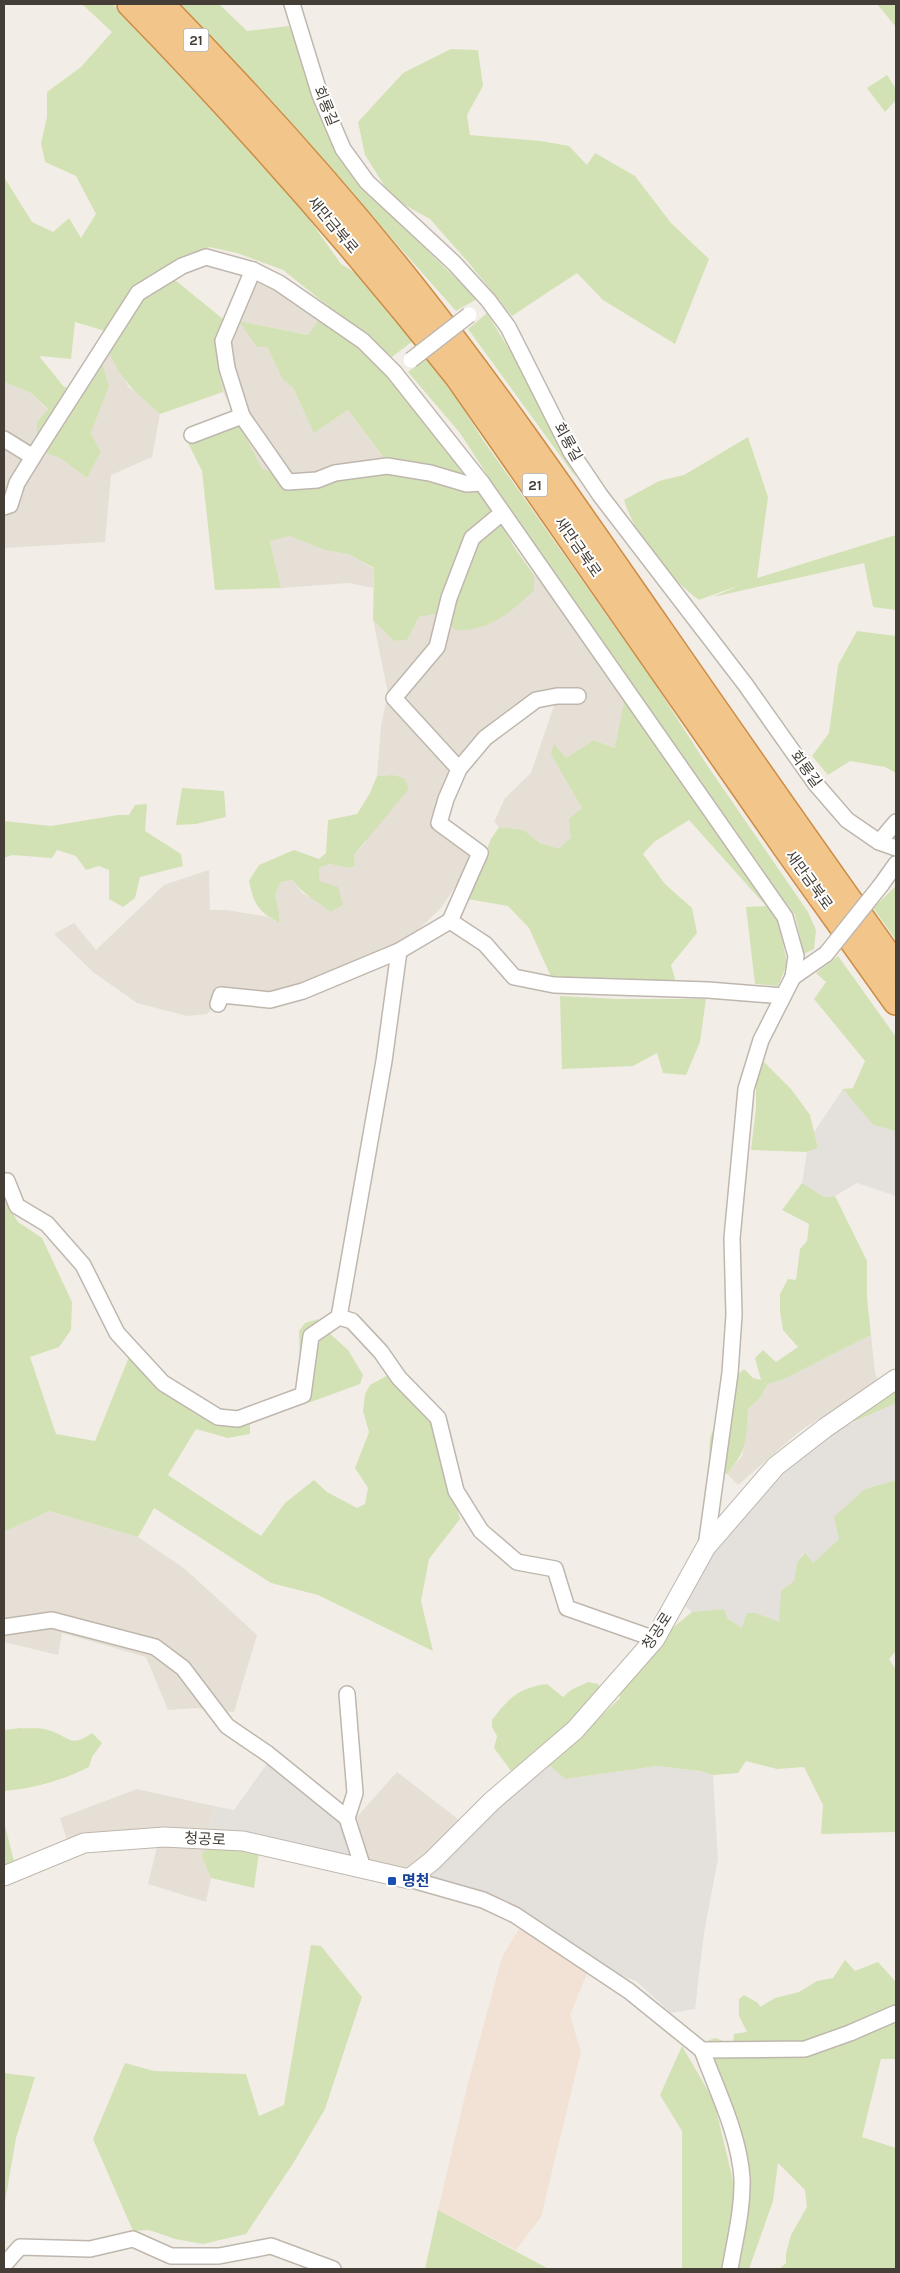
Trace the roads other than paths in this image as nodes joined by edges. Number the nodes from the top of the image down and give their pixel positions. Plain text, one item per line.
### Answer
1 (130, 4) edge
2 (161, 4) edge
3 (292, 4) edge
4 (253, 270) junction
5 (488, 300) junction
6 (394, 372) junction
7 (242, 416) junction
8 (192, 435) dead end
9 (4, 438) edge
10 (33, 456) junction
11 (482, 483) junction
12 (4, 507) edge
13 (502, 513) junction
14 (578, 696) dead end
15 (459, 769) junction
16 (896, 822) edge
17 (879, 842) junction
18 (896, 848) edge
19 (896, 864) edge
20 (450, 922) junction
21 (399, 951) junction
22 (896, 966) edge
23 (793, 976) junction
24 (783, 996) junction
25 (896, 1002) edge
26 (218, 1004) dead end
27 (4, 1180) edge
28 (339, 1317) junction
29 (896, 1379) edge
30 (706, 1547) junction
31 (4, 1627) edge
32 (655, 1639) junction
33 (347, 1694) dead end
34 (347, 1818) junction
35 (363, 1868) junction
36 (4, 1876) edge
37 (409, 1879) junction
38 (896, 2013) edge
39 (702, 2050) junction
40 (4, 2265) edge
41 (333, 2269) edge
42 (730, 2269) edge

1 - 25 highway, 새만금북로 / 21
2 - 22 highway, 새만금북로 / 21
3 - 5 street, 회룡길
4 - 6 street
4 - 7 street
4 - 10 street
5 - 6 street, bridge
5 - 17 street, 회룡길
6 - 11 street
7 - 8 street
7 - 11 street
9 - 10 street
10 - 12 street
11 - 13 street
13 - 15 street
13 - 23 street
14 - 15 street
15 - 20 street
16 - 17 street
17 - 18 street, 회룡길
19 - 23 street, bridge
20 - 21 street
20 - 24 street
21 - 26 street
21 - 28 street
23 - 24 street
24 - 30 street
27 - 28 street
28 - 32 street
29 - 30 street, 청공로
30 - 32 street, 청공로
31 - 34 street
32 - 37 street, 청공로
33 - 34 street
34 - 35 street
35 - 36 street, 청공로
35 - 37 street, 청공로
37 - 39 street, 청공로
38 - 39 street
39 - 42 street
40 - 41 street

